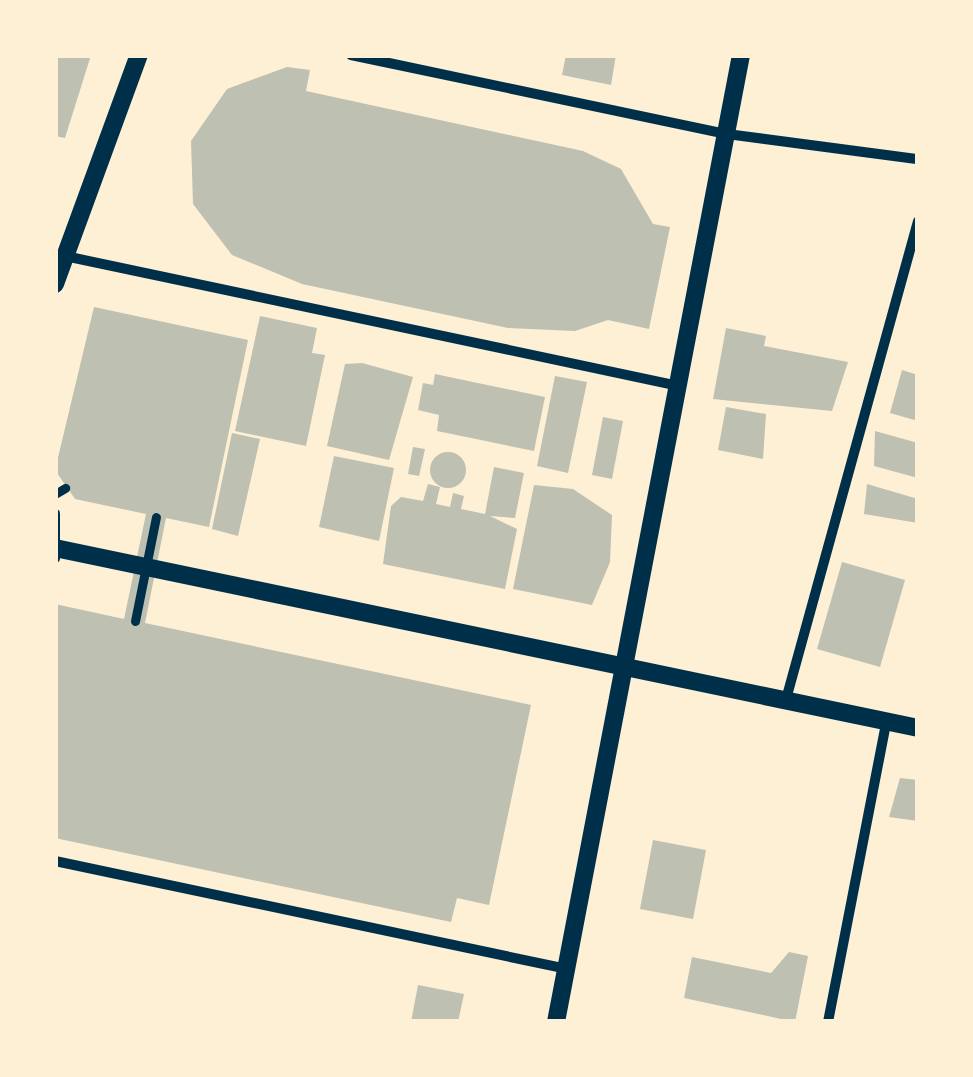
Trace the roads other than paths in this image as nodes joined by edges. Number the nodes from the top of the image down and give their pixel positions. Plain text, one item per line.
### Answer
1 (139, 55) edge
2 (350, 55) edge
3 (741, 55) edge
4 (727, 134) junction
5 (918, 159) edge
6 (918, 221) edge
7 (65, 256) junction
8 (55, 284) edge
9 (679, 386) junction
10 (55, 513) edge
11 (156, 516) dead end
12 (55, 548) edge
13 (55, 558) edge
14 (135, 621) dead end
15 (624, 670) junction
16 (785, 704) junction
17 (886, 723) junction
18 (918, 728) edge
19 (55, 860) edge
20 (566, 970) junction
21 (828, 1021) edge
22 (556, 1022) edge
23 (842, 1022) edge

1 - 7 street
2 - 4 street
3 - 4 street
4 - 5 street
4 - 9 street
6 - 16 street
7 - 8 street
7 - 9 street
9 - 15 street
10 - 13 street
11 - 14 street
12 - 15 street
15 - 16 street
15 - 20 street
16 - 17 street
17 - 18 street
17 - 21 street
19 - 20 street
20 - 22 street
21 - 23 street

